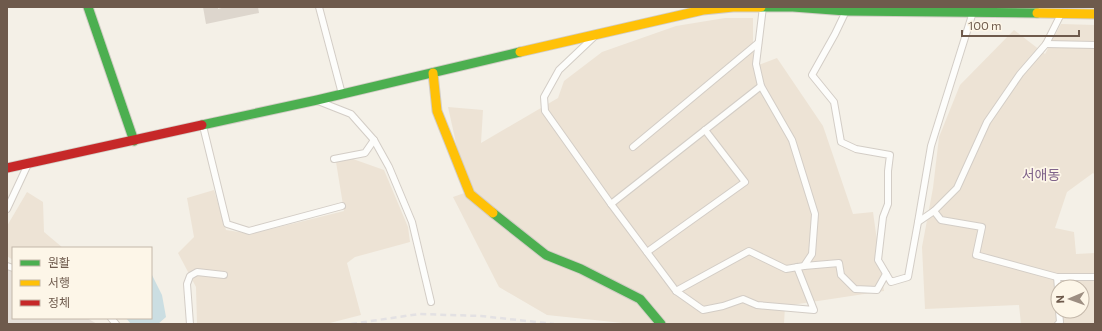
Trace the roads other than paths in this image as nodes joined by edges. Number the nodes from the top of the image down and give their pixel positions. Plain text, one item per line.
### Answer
1 (88, 7) edge
2 (319, 7) edge
3 (763, 7) edge
4 (793, 7) edge
5 (860, 9) edge
6 (989, 10) edge
7 (1049, 10) edge
8 (846, 11) junction
9 (973, 12) junction
10 (1061, 14) junction
11 (1095, 14) edge
12 (598, 33) junction
13 (758, 43) junction
14 (1046, 44) junction
15 (1095, 45) edge
16 (433, 73) junction
17 (761, 86) junction
18 (342, 94) junction
19 (317, 100) junction
20 (203, 126) junction
21 (705, 130) junction
22 (134, 140) junction
23 (374, 140) junction
24 (633, 147) dead end
25 (334, 159) dead end
26 (29, 162) junction
27 (7, 168) edge
28 (611, 204) junction
29 (342, 206) dead end
30 (7, 209) edge
31 (934, 211) junction
32 (918, 222) junction
33 (647, 252) junction
34 (804, 266) junction
35 (797, 267) junction
36 (886, 274) junction
37 (224, 275) dead end
38 (1057, 277) joint
39 (1095, 277) edge
40 (676, 291) junction
41 (431, 302) dead end
42 (190, 324) edge
43 (662, 324) edge

1 - 22 main road
2 - 18 street
3 - 4 main road
3 - 12 main road
3 - 13 street
4 - 8 main road
5 - 8 main road
5 - 9 main road
6 - 7 main road
6 - 9 main road
7 - 10 main road
8 - 36 street
9 - 32 street
10 - 11 main road
10 - 14 street
12 - 16 main road
12 - 28 street
13 - 17 street
13 - 24 street
14 - 15 street
14 - 31 street
16 - 18 main road
16 - 43 main road
17 - 21 street
17 - 34 street
18 - 19 main road
19 - 20 main road
19 - 23 street
20 - 22 main road
20 - 29 street
21 - 28 street
21 - 33 street
22 - 26 main road
23 - 25 street
23 - 41 street
26 - 27 main road
26 - 30 street
28 - 33 street
31 - 32 street
31 - 38 street
32 - 36 street
33 - 40 street
34 - 35 street
34 - 36 street
35 - 40 street
35 - 40 street
37 - 42 street
38 - 39 street

